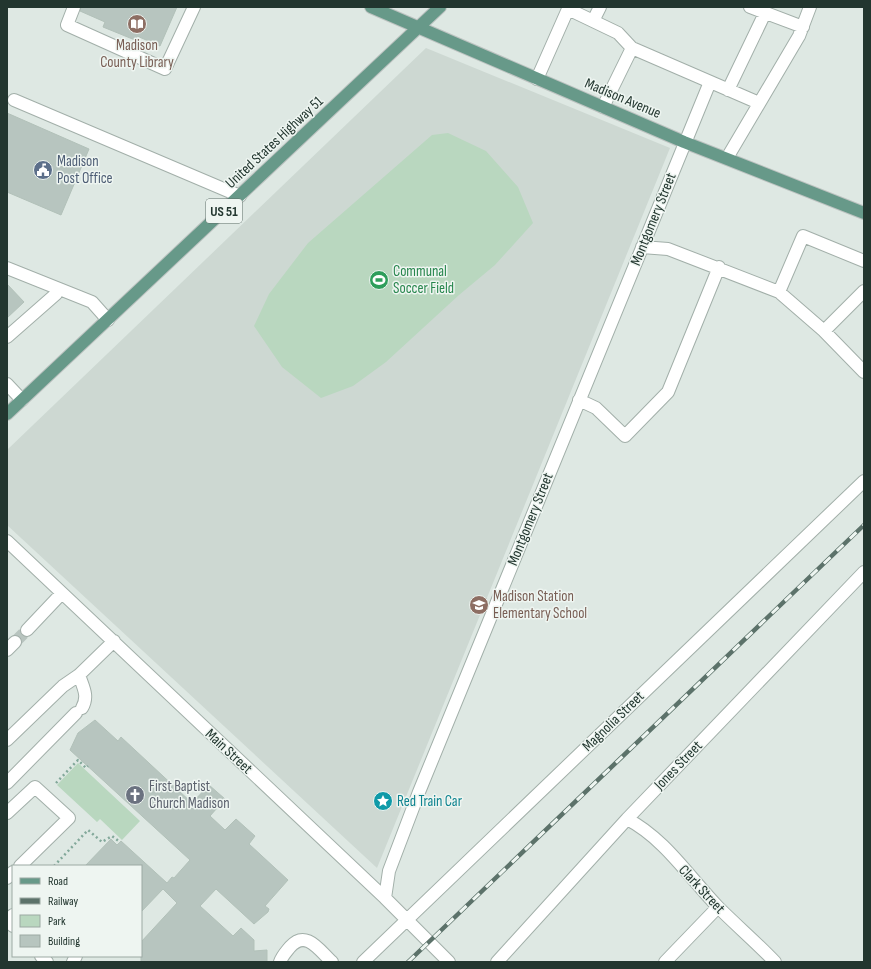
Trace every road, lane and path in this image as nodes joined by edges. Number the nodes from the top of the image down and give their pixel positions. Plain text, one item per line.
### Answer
1 (74, 7) edge
2 (194, 7) edge
3 (371, 7) edge
4 (440, 7) edge
5 (600, 7) edge
6 (750, 7) edge
7 (810, 7) edge
8 (568, 8) edge
9 (764, 13) junction
10 (593, 21) junction
11 (803, 27) junction
12 (419, 28) junction
13 (632, 48) junction
14 (537, 79) junction
15 (710, 82) junction
16 (728, 90) junction
17 (14, 100) dead end
18 (760, 103) junction
19 (603, 107) junction
20 (684, 142) junction
21 (727, 158) junction
22 (240, 196) junction
23 (864, 213) edge
24 (642, 247) junction
25 (864, 261) edge
26 (719, 267) junction
27 (7, 268) edge
28 (58, 289) junction
29 (864, 291) edge
30 (779, 292) junction
31 (108, 320) junction
32 (824, 330) junction
33 (7, 337) edge
34 (864, 372) edge
35 (7, 384) edge
36 (22, 400) junction
37 (579, 400) junction
38 (7, 414) edge
39 (864, 481) edge
40 (10, 548) edge
41 (864, 572) edge
42 (62, 593) junction
43 (27, 630) tunnel mouth
44 (114, 641) junction
45 (79, 675) junction
46 (7, 740) edge
47 (88, 766) dead end
48 (7, 783) edge
49 (56, 783) dead end
50 (8, 806) edge
51 (627, 819) junction
52 (120, 842) dead end
53 (21, 865) edge
54 (55, 865) edge
55 (385, 898) junction
56 (718, 907) junction
57 (12, 917) edge
58 (406, 919) junction
59 (12, 925) edge
60 (445, 961) edge
61 (280, 962) edge
62 (332, 962) edge
63 (363, 962) edge
64 (497, 962) edge
65 (665, 962) edge
66 (775, 962) edge

1 - 2 street
3 - 12 main road, Madison Avenue
4 - 12 main road, United States Highway 51 / US 51
5 - 10 street
6 - 9 street
7 - 11 street
8 - 10 street
8 - 14 street
9 - 11 street
9 - 16 street
10 - 13 street
11 - 18 street
12 - 14 main road, Madison Avenue
12 - 22 main road, United States Highway 51 / US 51
13 - 15 street
13 - 19 street
14 - 19 main road, Madison Avenue
15 - 16 street
15 - 20 street, Montgomery Street
16 - 18 street
17 - 22 street
18 - 21 street
19 - 20 main road, Madison Avenue
20 - 21 main road, Madison Avenue
20 - 24 street, Montgomery Street
21 - 23 main road, Madison Avenue
22 - 31 main road, United States Highway 51 / US 51
24 - 26 street
24 - 37 street, Montgomery Street
25 - 30 street
26 - 30 street
26 - 37 street
27 - 28 street
28 - 31 street
28 - 33 street
29 - 32 street
30 - 32 street
31 - 36 main road, United States Highway 51 / US 51
32 - 34 street
35 - 36 street
36 - 38 main road, United States Highway 51 / US 51
37 - 55 street, Montgomery Street
39 - 58 street, Magnolia Street
40 - 42 street, Main Street
41 - 51 street, Jones Street
42 - 43 street
42 - 44 street, Main Street
44 - 45 street
44 - 55 street, Main Street
45 - 46 street
45 - 48 street
47 - 49 path
50 - 53 street
51 - 56 street, Clark Street
51 - 64 street, Jones Street
52 - 54 path
55 - 58 street, Main Street
56 - 65 street
56 - 66 street, Clark Street
57 - 59 street
58 - 60 street, Main Street
58 - 63 street, Magnolia Street
61 - 62 street

